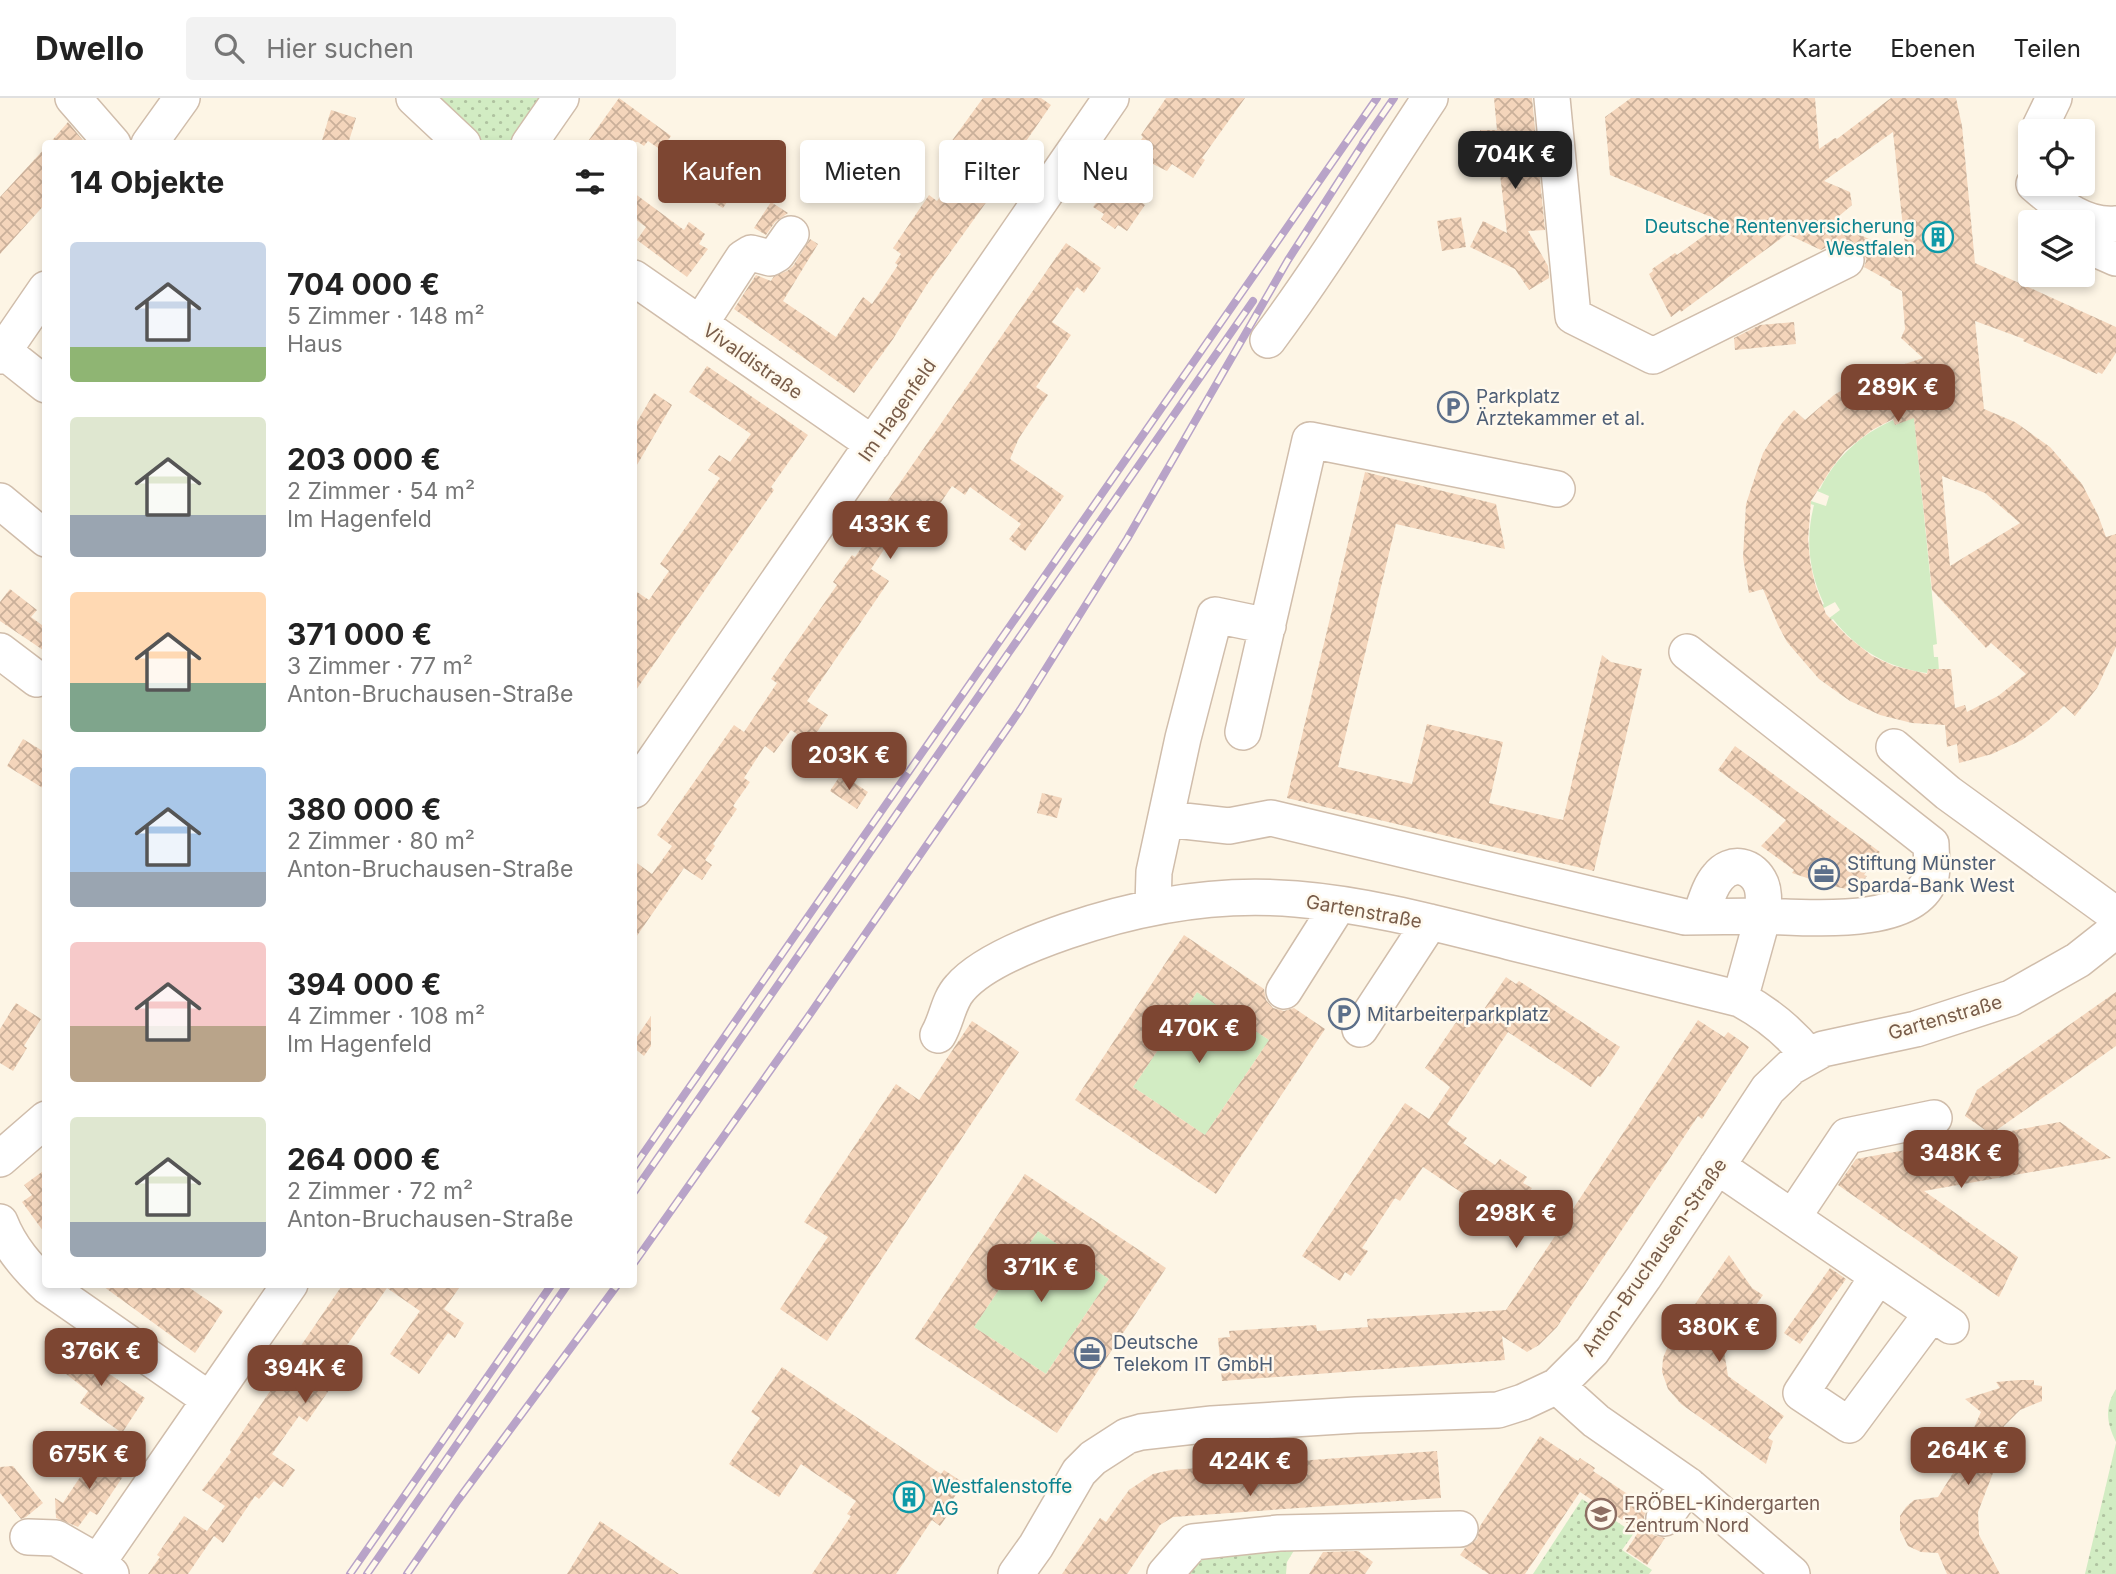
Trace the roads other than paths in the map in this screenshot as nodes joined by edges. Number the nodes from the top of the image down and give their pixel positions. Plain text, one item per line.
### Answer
1 (73, 98) edge
2 (182, 98) edge
3 (414, 98) edge
4 (561, 98) edge
5 (1111, 98) edge
6 (1430, 98) edge
7 (1552, 98) edge
8 (2054, 98) edge
9 (2044, 119) edge
10 (110, 140) edge
11 (152, 140) edge
12 (459, 140) edge
13 (532, 140) edge
14 (2044, 210) edge
15 (2067, 210) edge
16 (2095, 222) edge
17 (2116, 224) edge
18 (791, 234) dead end
19 (2095, 249) edge
20 (2116, 258) edge
21 (1846, 260) dead end
22 (637, 280) edge
23 (42, 295) edge
24 (700, 324) junction
25 (1268, 340) dead end
26 (2, 353) edge
27 (42, 382) edge
28 (873, 444) junction
29 (1557, 489) dead end
30 (0, 501) edge
31 (42, 536) edge
32 (1269, 626) junction
33 (0, 651) edge
34 (1687, 652) dead end
35 (37, 679) dead end
36 (1243, 732) dead end
37 (1894, 747) dead end
38 (637, 786) edge
39 (1166, 819) junction
40 (1339, 904) junction
41 (1153, 906) junction
42 (2116, 915) edge
43 (1763, 916) junction
44 (1700, 917) junction
45 (1430, 922) junction
46 (2116, 930) edge
47 (1284, 991) dead end
48 (1740, 999) junction
49 (1360, 1029) dead end
50 (938, 1035) dead end
51 (1824, 1050) junction
52 (1934, 1118) dead end
53 (42, 1122) edge
54 (0, 1159) edge
55 (1717, 1166) junction
56 (1793, 1217) junction
57 (0, 1222) edge
58 (1878, 1276) junction
59 (42, 1282) edge
60 (49, 1288) edge
61 (287, 1288) edge
62 (1558, 1386) junction
63 (210, 1400) junction
64 (1688, 1485) junction
65 (1664, 1518) dead end
66 (1460, 1529) dead end
67 (28, 1537) dead end
68 (105, 1568) edge
69 (1016, 1574) edge
70 (1165, 1574) edge
71 (1793, 1574) edge

1 - 10 street
2 - 11 street
3 - 12 street
4 - 13 street
5 - 28 street, Im Hagenfeld
6 - 25 street
7 - 21 street
8 - 9 street
14 - 15 street
16 - 17 street
18 - 24 street
19 - 20 street
22 - 24 street, Vivaldistraße
23 - 26 street
24 - 28 street, Vivaldistraße
26 - 27 street
28 - 38 street, Im Hagenfeld
29 - 32 street
30 - 31 street
32 - 36 street
32 - 39 street
33 - 35 street
34 - 43 street
37 - 42 street
39 - 41 street
39 - 44 street
40 - 41 street, Gartenstraße
40 - 45 street, Gartenstraße
40 - 47 street
41 - 50 street, Gartenstraße
43 - 44 street
43 - 44 street
43 - 48 street
45 - 48 street, Gartenstraße
45 - 49 street
46 - 51 street, Gartenstraße
48 - 51 street, Gartenstraße
51 - 55 street, Anton-Bruchausen-Straße
52 - 56 street
53 - 54 street
55 - 56 street
55 - 62 street, Anton-Bruchausen-Straße
56 - 58 street
57 - 59 street
58 - 58 street
60 - 63 street
61 - 63 street
62 - 64 street
62 - 69 street, Anton-Bruchausen-Straße
63 - 68 street
64 - 65 street
64 - 71 street
66 - 70 street
67 - 68 street

